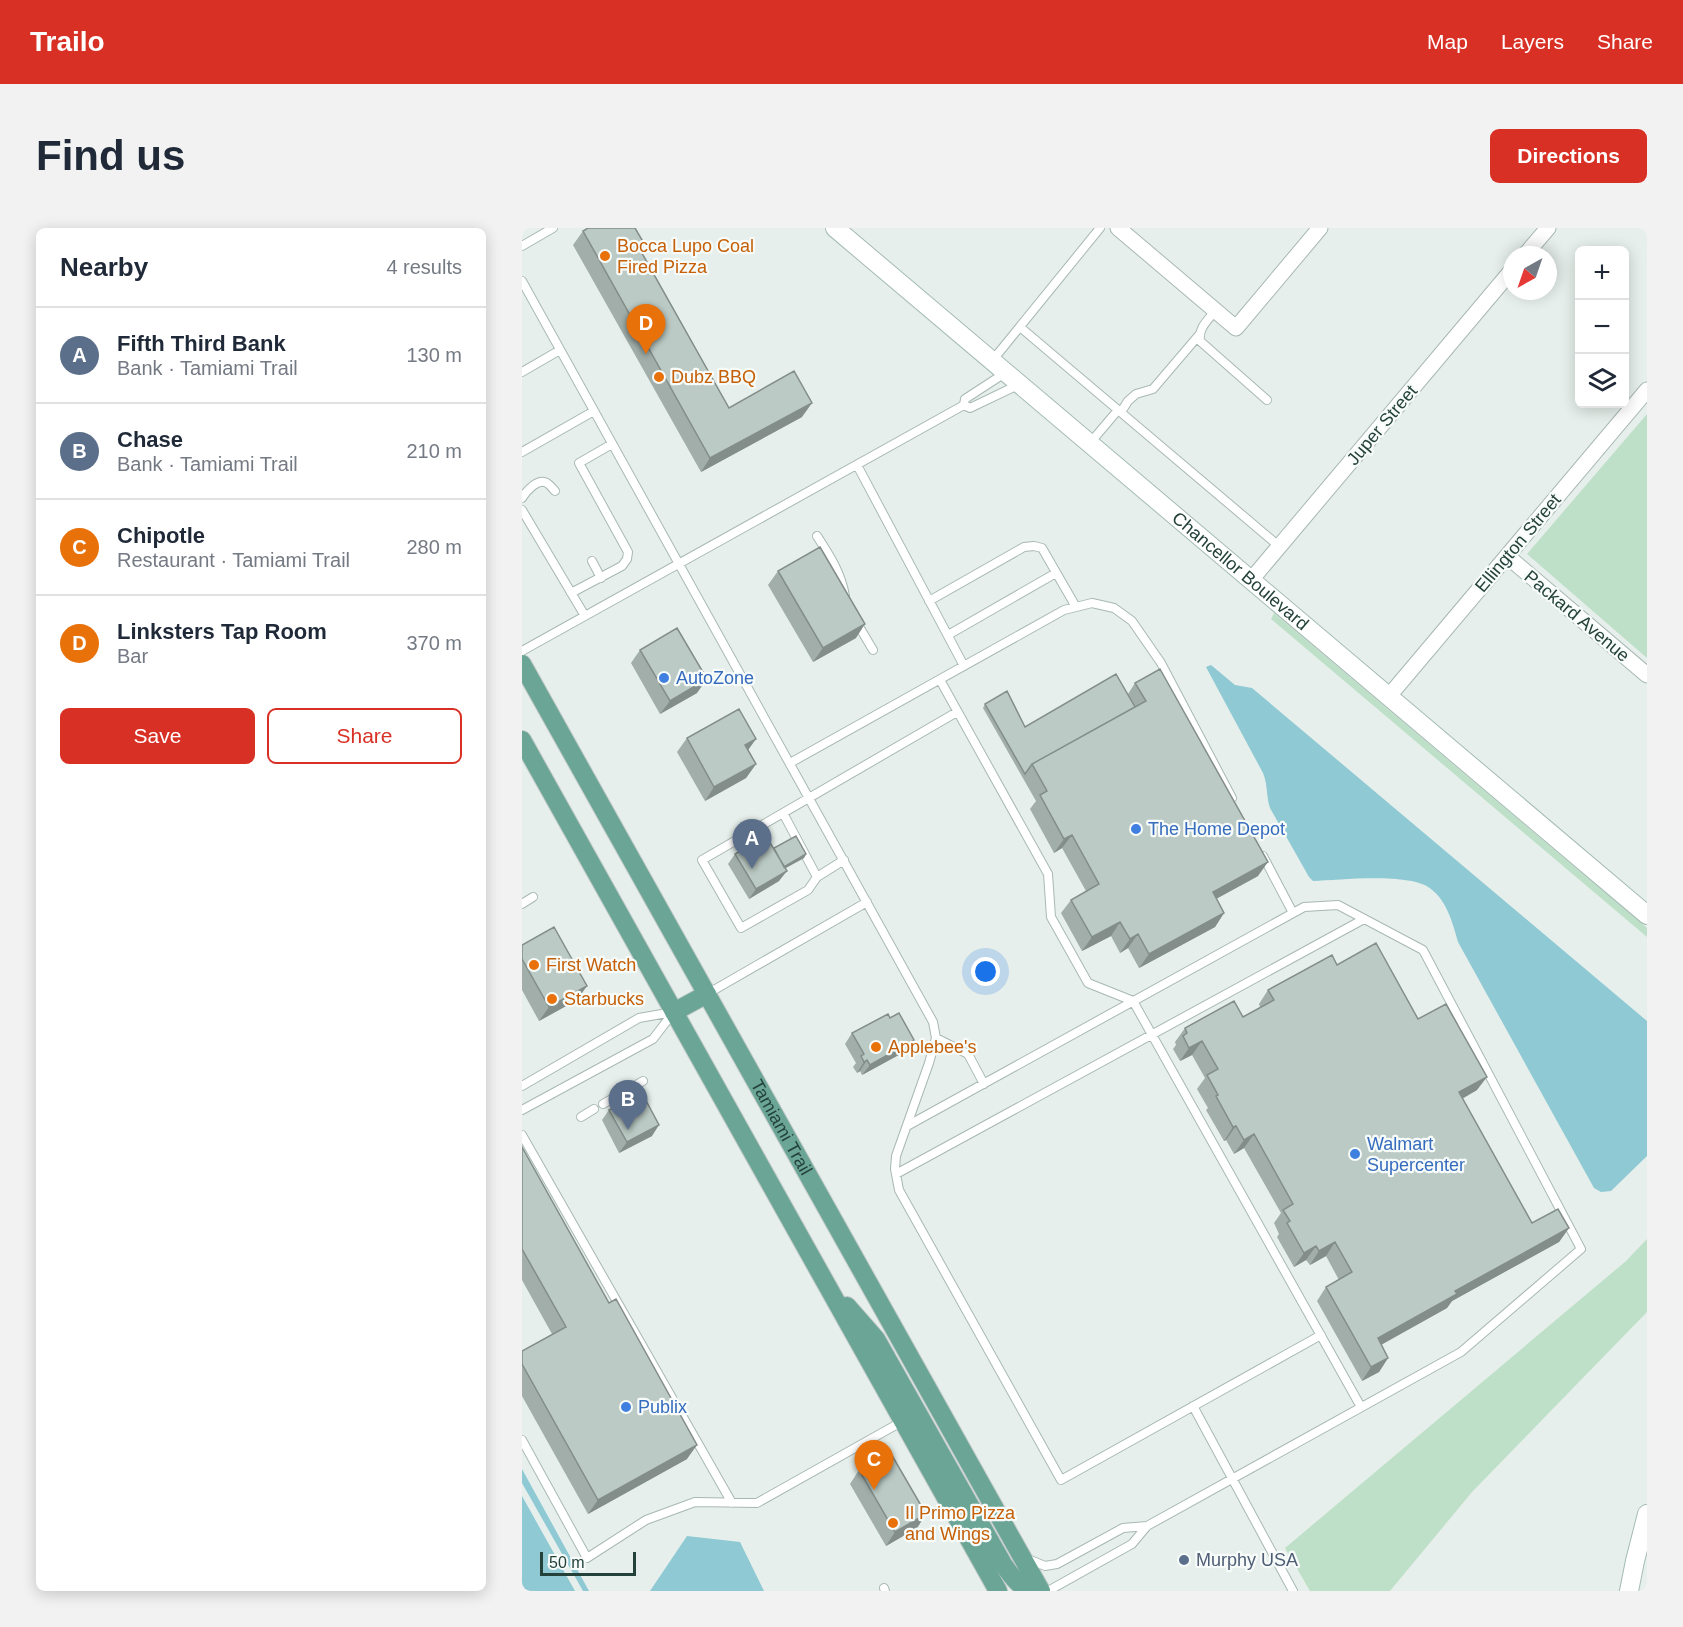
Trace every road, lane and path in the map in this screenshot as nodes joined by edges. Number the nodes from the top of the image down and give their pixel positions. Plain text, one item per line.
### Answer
1 (553, 228) edge
2 (835, 228) edge
3 (1100, 228) edge
4 (1118, 228) edge
5 (1320, 228) edge
6 (1548, 228) edge
7 (522, 246) edge
8 (1533, 246) edge
9 (522, 281) edge
10 (1503, 281) edge
11 (1216, 310) junction
12 (1020, 327) junction
13 (1199, 335) junction
14 (560, 350) junction
15 (523, 370) edge
16 (1006, 373) junction
17 (1647, 390) edge
18 (1267, 400) dead end
19 (964, 405) junction
20 (594, 411) junction
21 (1119, 411) junction
22 (1090, 443) junction
23 (612, 444) junction
24 (522, 452) edge
25 (857, 465) junction
26 (555, 491) dead end
27 (522, 498) edge
28 (522, 510) edge
29 (817, 536) dead end
30 (1280, 547) junction
31 (1507, 556) junction
32 (592, 561) dead end
33 (679, 564) junction
34 (1056, 573) junction
35 (601, 578) junction
36 (1251, 580) junction
37 (571, 593) junction
38 (929, 601) junction
39 (846, 603) edge
40 (1076, 607) junction
41 (585, 616) junction
42 (855, 619) edge
43 (948, 636) junction
44 (873, 650) dead end
45 (522, 651) edge
46 (522, 664) edge
47 (964, 666) junction
48 (1647, 675) edge
49 (940, 680) junction
50 (522, 681) edge
51 (1389, 696) junction
52 (548, 711) junction
53 (957, 712) junction
54 (522, 740) edge
55 (790, 763) junction
56 (809, 798) junction
57 (1238, 809) edge
58 (783, 813) junction
59 (1260, 851) edge
60 (844, 861) junction
61 (817, 877) junction
62 (533, 897) dead end
63 (867, 903) junction
64 (522, 904) edge
65 (1293, 913) junction
66 (1647, 915) edge
67 (1364, 919) junction
68 (707, 994) junction
69 (1132, 1001) junction
70 (674, 1012) junction
71 (1151, 1035) junction
72 (936, 1038) junction
73 (643, 1081) dead end
74 (984, 1084) junction
75 (522, 1086) edge
76 (603, 1104) dead end
77 (594, 1109) dead end
78 (522, 1110) edge
79 (581, 1117) dead end
80 (907, 1126) junction
81 (522, 1135) edge
82 (896, 1174) junction
83 (823, 1278) junction
84 (1321, 1335) junction
85 (1193, 1406) junction
86 (1361, 1407) junction
87 (903, 1421) junction
88 (522, 1440) edge
89 (1233, 1478) junction
90 (732, 1503) junction
91 (1647, 1514) edge
92 (1147, 1526) junction
93 (1021, 1556) junction
94 (998, 1591) edge
95 (1031, 1591) edge
96 (1041, 1591) edge
97 (1048, 1591) edge
98 (1293, 1591) edge
99 (1629, 1591) edge

1 - 7 lane
2 - 16 street, Chancellor Boulevard
3 - 12 lane
4 - 11 street
5 - 11 street
6 - 8 street
9 - 14 lane
10 - 30 street, Juper Street
11 - 13 lane
12 - 16 lane
12 - 21 lane
13 - 18 lane
13 - 21 lane
14 - 15 lane
14 - 20 lane
16 - 19 lane
16 - 19 lane
16 - 22 street, Chancellor Boulevard
17 - 31 street, Ellington Street
19 - 25 lane
20 - 23 lane
20 - 24 lane
21 - 22 lane
21 - 30 lane
22 - 36 street, Chancellor Boulevard
23 - 33 lane
23 - 35 lane
25 - 33 lane
25 - 38 lane
26 - 27 lane
28 - 37 lane
29 - 39 lane
30 - 36 street, Juper Street
31 - 48 street, Packard Avenue
31 - 51 street, Ellington Street
32 - 35 lane
33 - 41 lane
33 - 55 lane
34 - 38 lane
34 - 40 lane
34 - 43 lane
35 - 37 lane
36 - 51 street, Chancellor Boulevard
37 - 41 lane
38 - 43 lane
40 - 47 lane
40 - 57 lane
41 - 45 lane
42 - 44 lane
43 - 47 lane
46 - 52 main road, Tamiami Trail
47 - 49 lane
49 - 53 lane
49 - 55 lane
50 - 52 main road
51 - 66 street, Chancellor Boulevard
52 - 68 main road, Tamiami Trail
53 - 56 lane
53 - 69 lane
54 - 70 main road, Tamiami Trail
55 - 56 lane
56 - 58 lane
56 - 60 lane
58 - 61 lane
58 - 61 lane
59 - 65 lane
60 - 61 lane
60 - 63 lane
62 - 64 lane
63 - 68 lane
63 - 72 lane
65 - 67 lane
65 - 69 lane
67 - 71 lane
67 - 86 lane
68 - 70 main road
68 - 93 main road, Tamiami Trail
69 - 71 lane
69 - 74 lane
70 - 75 lane
70 - 78 lane
70 - 83 main road, Tamiami Trail
71 - 82 lane
71 - 84 lane
72 - 74 lane
72 - 80 lane
73 - 76 lane
74 - 80 lane
77 - 79 lane
80 - 82 lane
81 - 90 lane
82 - 85 lane
83 - 87 main road, Tamiami Trail
83 - 95 main road
84 - 85 lane
84 - 86 lane
85 - 89 lane
86 - 89 lane
87 - 90 lane
87 - 94 main road, Tamiami Trail
88 - 90 lane
89 - 92 lane
89 - 98 lane
91 - 99 street
92 - 93 lane
92 - 97 lane
93 - 96 main road, Tamiami Trail

